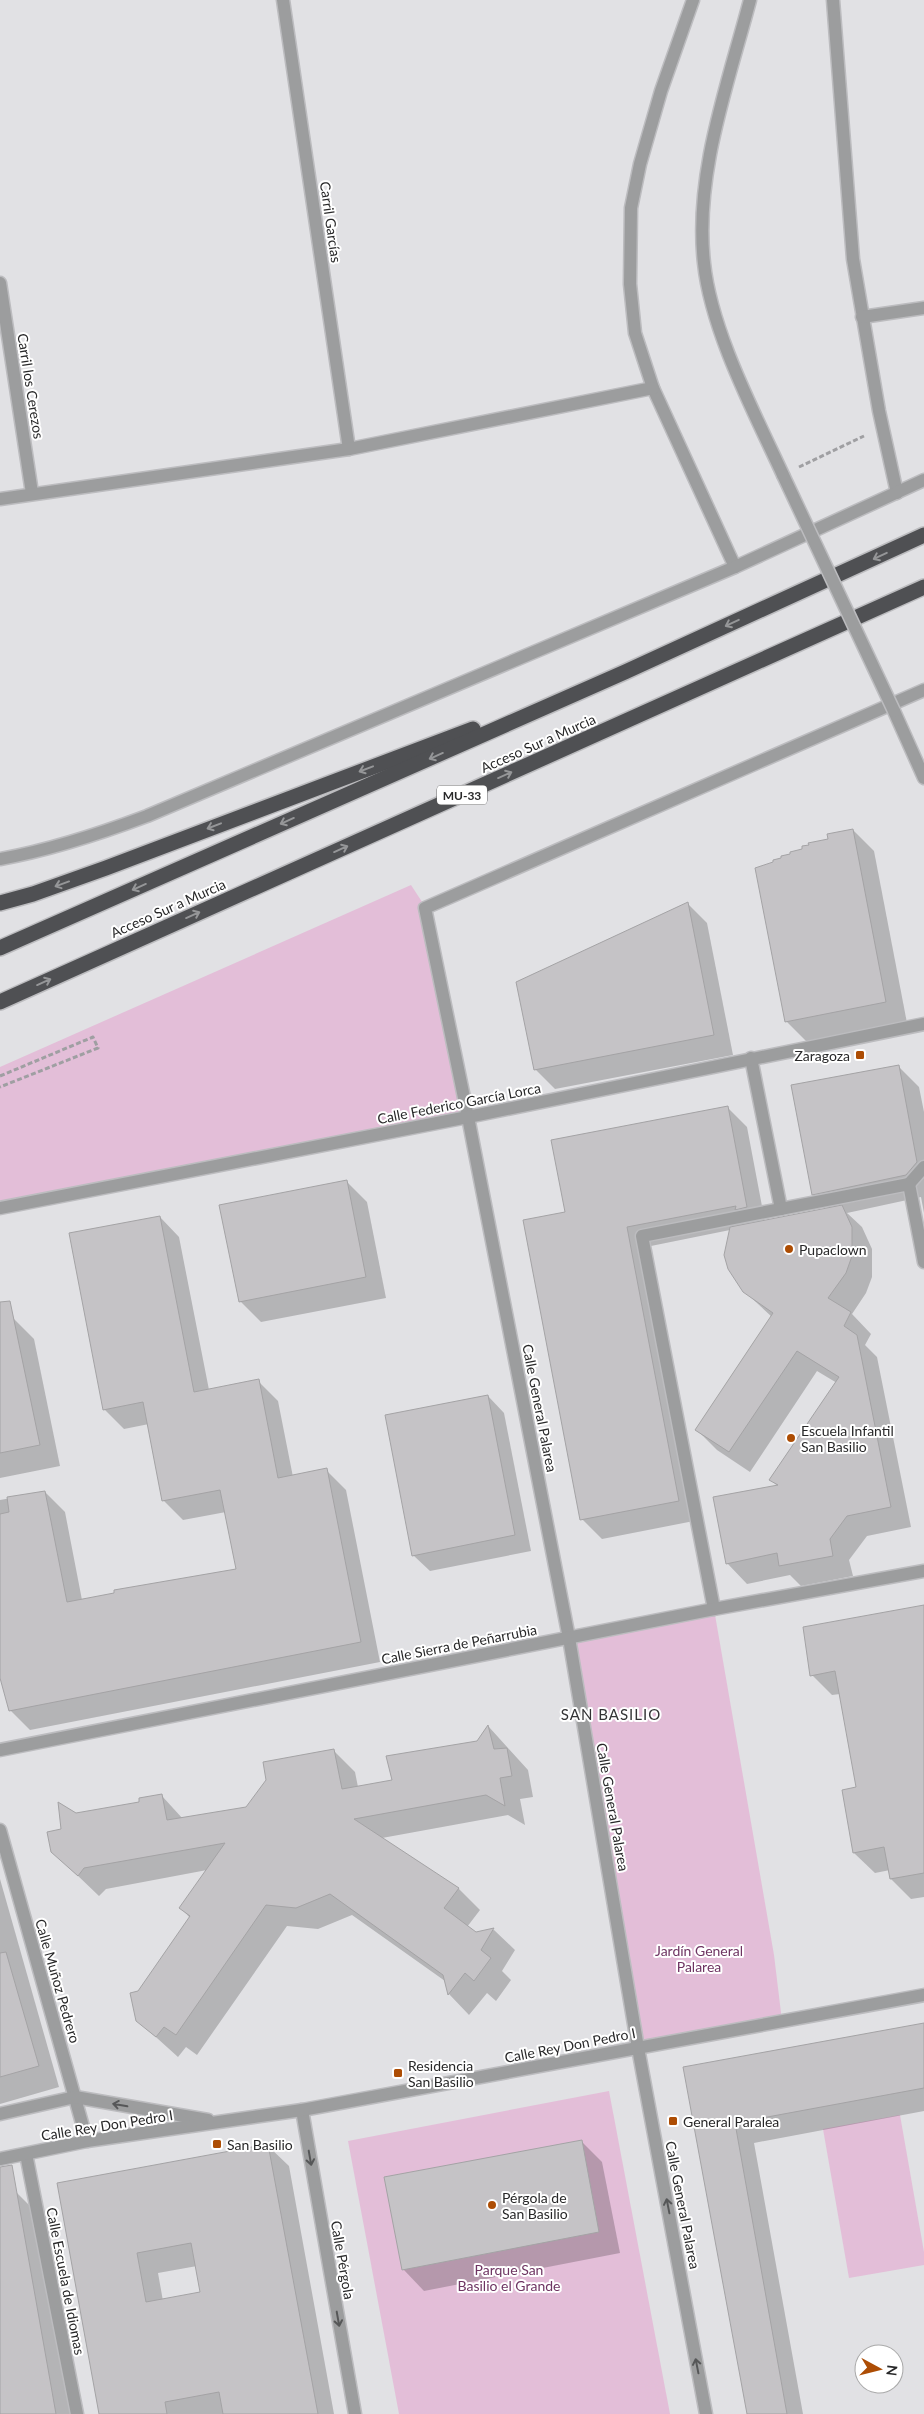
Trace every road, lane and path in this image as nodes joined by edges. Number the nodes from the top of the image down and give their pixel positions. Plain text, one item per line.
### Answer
1 (283, 0) edge
2 (693, 0) edge
3 (750, 0) edge
4 (833, 0) edge
5 (0, 283) edge
6 (924, 308) edge
7 (862, 317) junction
8 (653, 388) junction
9 (882, 428) junction
10 (349, 449) junction
11 (783, 475) junction
12 (924, 480) edge
13 (897, 493) junction
14 (32, 494) junction
15 (0, 499) edge
16 (924, 535) edge
17 (735, 567) junction
18 (924, 587) edge
19 (625, 672) junction
20 (924, 690) edge
21 (924, 778) edge
22 (0, 859) edge
23 (0, 903) edge
24 (0, 948) edge
25 (0, 1002) edge
26 (924, 1024) edge
27 (751, 1058) junction
28 (0, 1076) edge
29 (0, 1087) edge
30 (468, 1117) junction
31 (924, 1167) edge
32 (909, 1184) junction
33 (0, 1208) edge
34 (781, 1209) junction
35 (924, 1262) edge
36 (924, 1570) edge
37 (714, 1609) junction
38 (569, 1638) junction
39 (0, 1750) edge
40 (0, 1830) edge
41 (924, 1995) edge
42 (638, 2048) junction
43 (75, 2098) junction
44 (302, 2110) junction
45 (0, 2114) edge
46 (220, 2122) junction
47 (87, 2141) junction
48 (26, 2154) junction
49 (0, 2159) edge
50 (77, 2414) edge
51 (355, 2414) edge
52 (706, 2414) edge

1 - 10 street, Carril Garcías
2 - 8 street
3 - 11 street
4 - 7 street
5 - 14 street, Carril los Cerezos
6 - 7 street
7 - 9 street
8 - 10 street
8 - 17 street
9 - 11 path
9 - 13 street
10 - 14 street
11 - 21 street, bridge
12 - 13 street
13 - 17 street
14 - 15 street
16 -> 19 highway
17 - 22 street
25 -> 18 highway, Acceso Sur a Murcia / MU-33
19 -> 23 highway
19 -> 24 highway
20 - 30 street, Calle General Palarea
26 - 27 street, Calle Federico García Lorca
27 - 30 street, Calle Federico García Lorca
27 - 34 street
28 - 29 path
30 - 33 street, Calle Federico García Lorca
30 - 38 street, Calle General Palarea
31 - 32 street
32 - 34 street
32 - 35 street
34 - 37 street
36 - 37 street, Calle Sierra de Peñarrubia
37 - 38 street, Calle Sierra de Peñarrubia
38 - 39 street, Calle Sierra de Peñarrubia
38 - 42 street, Calle General Palarea
40 - 43 street, Calle Muñoz Pedrero
41 - 42 street, Calle Rey Don Pedro I
42 - 44 street, Calle Rey Don Pedro I
52 -> 42 street, Calle General Palarea
43 - 45 street, Calle Rey Don Pedro I
46 -> 43 street, Calle Rey Don Pedro I
43 - 47 street, Calle Muñoz Pedrero
44 - 46 street, Calle Rey Don Pedro I
44 -> 51 street, Calle Pérgola
46 - 47 street, Calle Rey Don Pedro I
47 - 48 street, Calle Rey Don Pedro I
48 - 49 street, Calle Rey Don Pedro I
48 - 50 street, Calle Escuela de Idiomas

